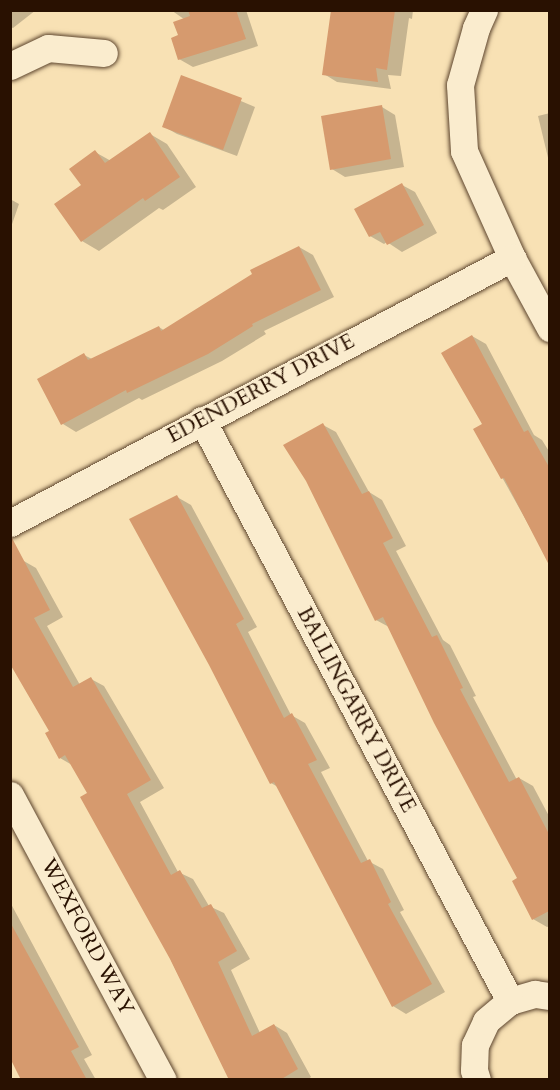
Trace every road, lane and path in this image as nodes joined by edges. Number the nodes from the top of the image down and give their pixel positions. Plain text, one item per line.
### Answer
1 (484, 10) edge
2 (104, 53) dead end
3 (10, 66) edge
4 (512, 258) junction
5 (549, 328) edge
6 (202, 420) junction
7 (10, 523) edge
8 (10, 795) edge
9 (549, 996) edge
10 (510, 1001) junction
11 (163, 1080) edge
12 (477, 1080) edge

1 - 4 street
2 - 3 street
4 - 5 street
4 - 6 street, EDENDERRY DRIVE
6 - 7 street, EDENDERRY DRIVE
6 - 10 street, BALLINGARRY DRIVE
8 - 11 street, WEXFORD WAY
9 - 10 street
10 - 12 street

